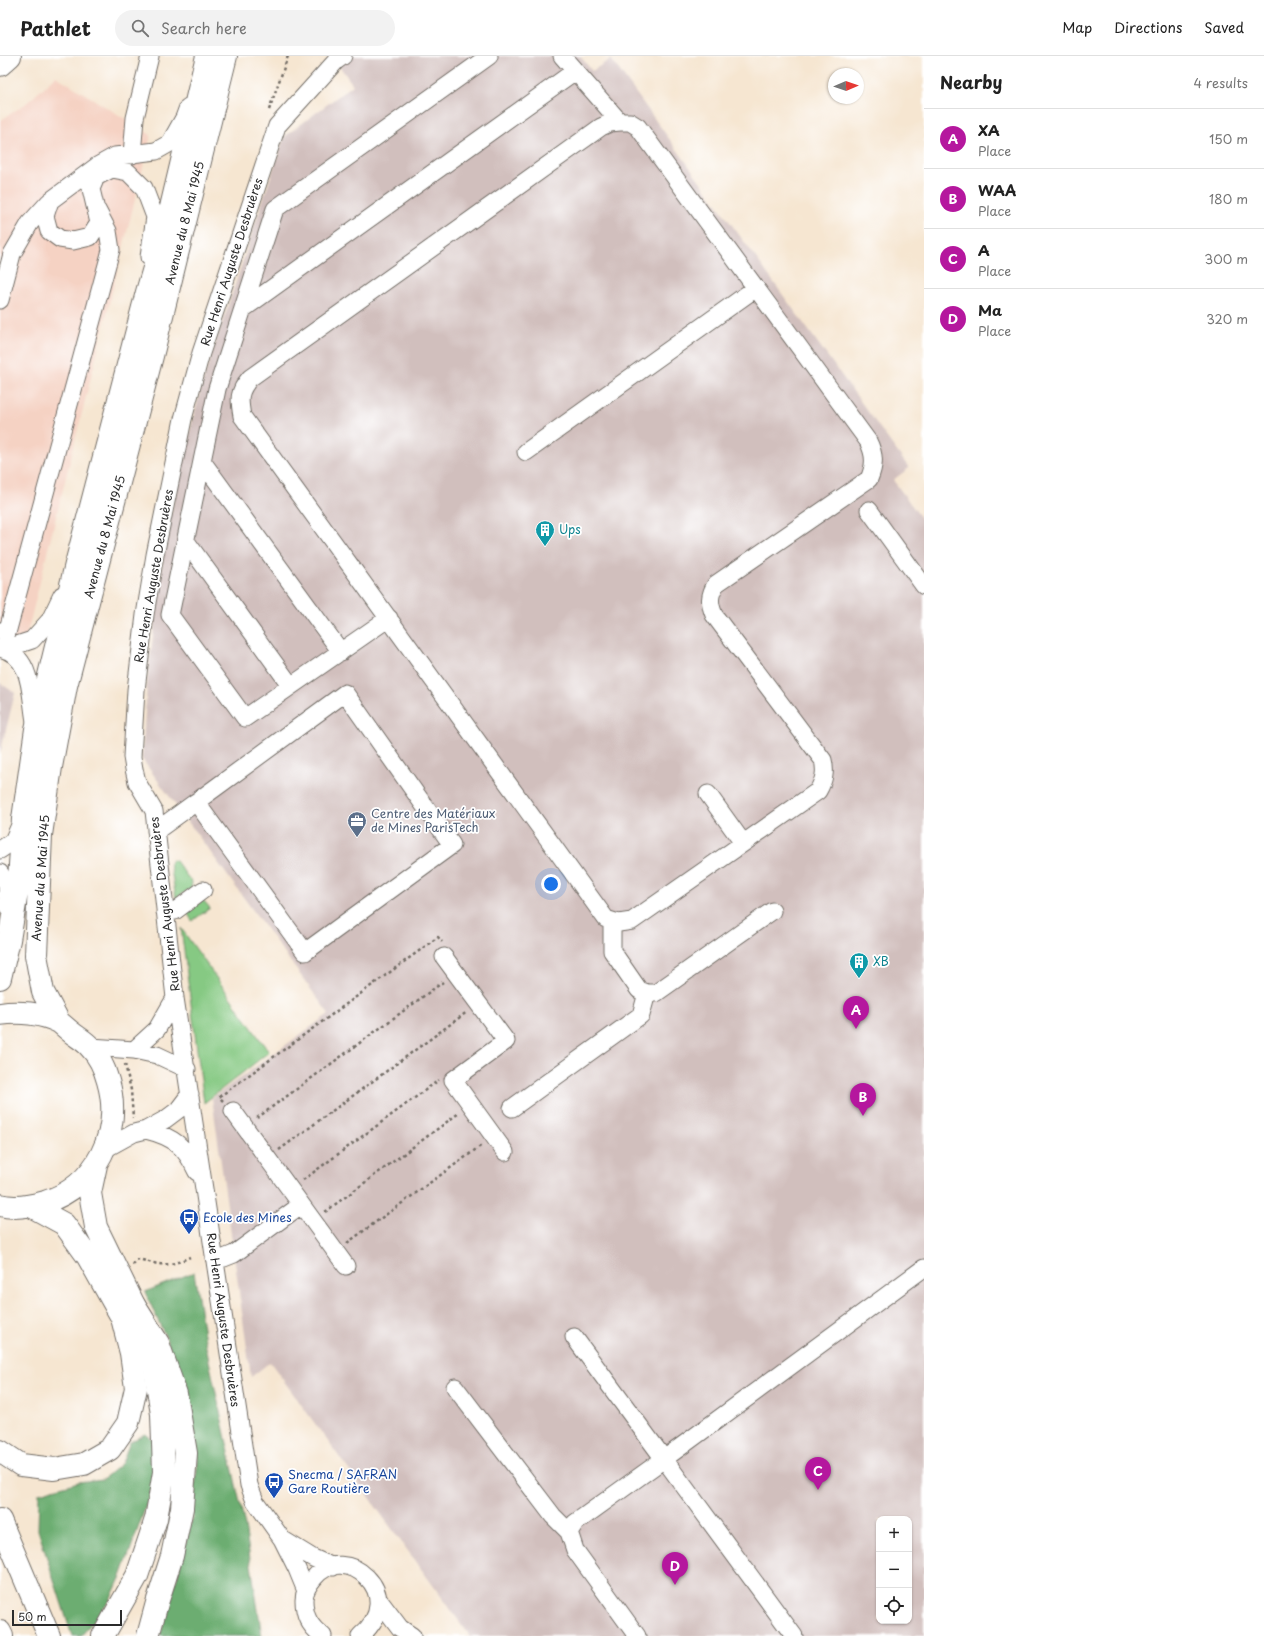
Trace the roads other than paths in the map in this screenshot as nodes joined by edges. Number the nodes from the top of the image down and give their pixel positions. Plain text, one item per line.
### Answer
1 (10, 56) edge
2 (150, 56) edge
3 (207, 56) edge
4 (226, 56) edge
5 (490, 56) edge
6 (562, 56) edge
7 (340, 59) edge
8 (0, 65) edge
9 (575, 71) junction
10 (620, 122) junction
11 (132, 155) junction
12 (50, 201) junction
13 (94, 205) junction
14 (756, 288) junction
15 (147, 292) junction
16 (0, 300) edge
17 (243, 309) junction
18 (217, 389) junction
19 (240, 394) junction
20 (526, 452) dead end
21 (202, 461) junction
22 (869, 510) dead end
23 (186, 541) junction
24 (76, 564) junction
25 (924, 586) edge
26 (389, 618) junction
27 (0, 631) edge
28 (3, 648) edge
29 (341, 652) junction
30 (291, 686) junction
31 (36, 729) junction
32 (708, 794) dead end
33 (196, 802) junction
34 (23, 819) junction
35 (156, 831) junction
36 (743, 843) junction
37 (0, 850) edge
38 (0, 874) edge
39 (203, 890) dead end
40 (772, 911) dead end
41 (165, 912) junction
42 (612, 922) junction
43 (9, 940) junction
44 (445, 952) road end
45 (0, 978) edge
46 (647, 993) junction
47 (176, 998) junction
48 (0, 1014) edge
49 (59, 1022) junction
50 (90, 1047) junction
51 (134, 1050) junction
52 (187, 1069) junction
53 (190, 1094) junction
54 (512, 1108) dead end
55 (233, 1111) road end
56 (146, 1130) junction
57 (506, 1152) dead end
58 (100, 1157) junction
59 (204, 1186) junction
60 (0, 1205) edge
61 (301, 1205) junction
62 (31, 1206) junction
63 (214, 1258) junction
64 (346, 1266) dead end
65 (924, 1268) edge
66 (127, 1309) junction
67 (574, 1337) dead end
68 (455, 1387) dead end
69 (0, 1451) edge
70 (664, 1458) junction
71 (0, 1520) edge
72 (569, 1532) junction
73 (282, 1539) junction
74 (333, 1567) junction
75 (306, 1591) junction
76 (378, 1599) junction
77 (0, 1632) edge
78 (314, 1632) edge
79 (364, 1632) edge
80 (406, 1632) edge
81 (97, 1633) edge
82 (2, 1636) edge
83 (49, 1636) edge
84 (148, 1636) edge
85 (637, 1636) edge
86 (794, 1636) edge

1 - 8 main road
2 - 11 street
3 - 11 street
3 - 15 main road, Avenue du 8 Mai 1945
4 - 49 main road, Avenue du 8 Mai 1945
5 - 17 street
6 - 9 street
7 - 35 street, Rue Henri Auguste Desbruères
9 - 10 street
9 - 17 street
10 - 14 street
10 - 19 street
11 - 12 street
12 - 13 street
12 - 16 street
13 - 15 street
13 - 27 street
14 - 20 street
14 - 36 street
15 - 24 main road, Avenue du 8 Mai 1945
17 - 18 street
18 - 19 street
18 - 21 street
19 - 26 street
21 - 23 street
21 - 29 street
22 - 25 street
23 - 30 street
23 - 30 street
24 - 28 street
24 - 31 main road, Avenue du 8 Mai 1945
26 - 29 street
26 - 42 street
28 - 31 street
29 - 30 street
31 - 34 main road, Avenue du 8 Mai 1945
32 - 36 street
33 - 33 street
33 - 35 street
34 - 37 street
34 - 43 main road, Avenue du 8 Mai 1945
35 - 41 street, Rue Henri Auguste Desbruères
36 - 42 street
38 - 43 street
39 - 41 street
40 - 46 street
41 - 47 street, Rue Henri Auguste Desbruères
42 - 46 street
43 - 45 main road, Avenue du 8 Mai 1945
44 - 57 street
46 - 54 street
47 - 51 street
47 - 52 street, Rue Henri Auguste Desbruères
48 - 49 main road, Avenue du 8 Mai 1945
49 - 50 main road, Avenue du 8 Mai 1945
50 - 51 street
50 - 58 main road, Avenue du 8 Mai 1945
51 - 52 street
52 - 53 street, Rue Henri Auguste Desbruères
53 - 56 street
53 - 59 street, Rue Henri Auguste Desbruères
55 - 61 street
56 - 58 street
56 - 59 street
58 - 62 main road, Avenue du 8 Mai 1945
58 - 66 main road, Avenue du 8 Mai 1945
59 - 63 street, Rue Henri Auguste Desbruères
60 - 62 main road, Avenue du 8 Mai 1945
61 - 63 street
61 - 64 street
62 - 66 main road, Avenue du 8 Mai 1945
63 - 73 street, Rue Henri Auguste Desbruères
65 - 70 street
66 - 69 main road
66 - 81 main road, Avenue du 8 Mai 1945
66 - 84 main road
67 - 70 street
68 - 72 street
70 - 72 street
70 - 86 street
71 - 83 main road
72 - 85 street
73 - 74 street, Rue Henri Auguste Desbruères
73 - 75 street, Rue Henri Auguste Desbruères
74 - 75 street, Rue Henri Auguste Desbruères
74 - 76 street, Rue Henri Auguste Desbruères
75 - 78 street, Rue Henri Auguste Desbruères
76 - 79 street, Rue Henri Auguste Desbruères
76 - 80 street
77 - 82 main road
79 - 80 street

